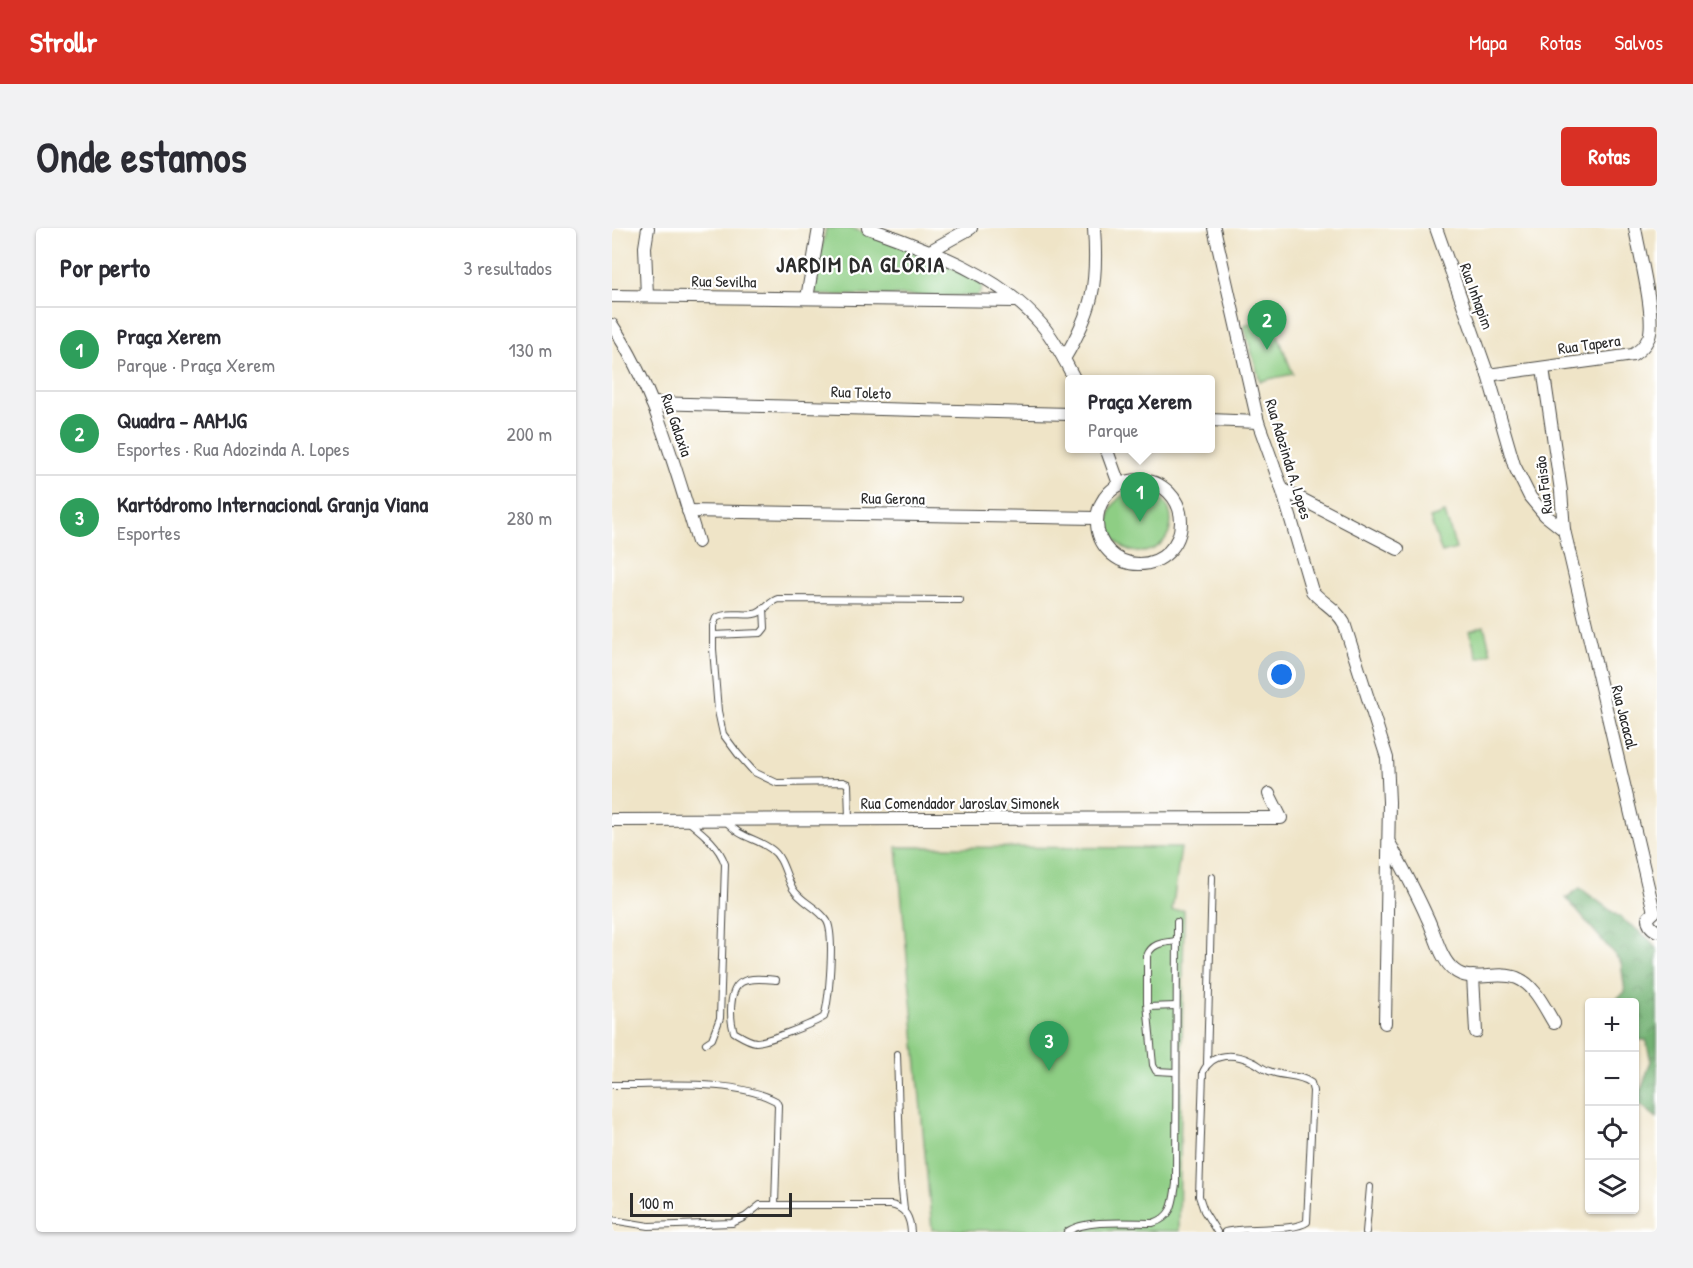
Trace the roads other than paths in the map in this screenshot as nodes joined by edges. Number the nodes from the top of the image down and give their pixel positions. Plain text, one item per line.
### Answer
1 (648, 228) edge
2 (819, 228) edge
3 (868, 228) edge
4 (971, 228) edge
5 (1094, 228) edge
6 (1436, 228) edge
7 (1635, 228) edge
8 (1212, 229) edge
9 (930, 251) junction
10 (612, 296) edge
11 (647, 296) junction
12 (807, 298) junction
13 (1016, 301) junction
14 (612, 325) edge
15 (1064, 359) junction
16 (1543, 368) junction
17 (1072, 375) edge
18 (1488, 375) junction
19 (652, 404) junction
20 (1065, 414) edge
21 (1215, 420) edge
22 (1258, 422) junction
23 (1108, 453) edge
24 (1119, 484) junction
25 (1282, 489) junction
26 (688, 510) junction
27 (1096, 518) junction
28 (1564, 530) junction
29 (698, 542) dead end
30 (1398, 549) dead end
31 (960, 600) dead end
32 (764, 608) junction
33 (713, 636) junction
34 (1269, 794) dead end
35 (612, 820) edge
36 (687, 820) junction
37 (724, 820) junction
38 (849, 820) junction
39 (1388, 841) junction
40 (1212, 877) dead end
41 (1656, 913) edge
42 (1177, 922) dead end
43 (1657, 930) edge
44 (1177, 941) junction
45 (1473, 976) junction
46 (776, 980) dead end
47 (1176, 1005) junction
48 (1148, 1006) junction
49 (1385, 1023) dead end
50 (1554, 1023) dead end
51 (1476, 1032) dead end
52 (706, 1042) dead end
53 (897, 1054) dead end
54 (1207, 1064) junction
55 (1175, 1072) junction
56 (612, 1085) edge
57 (1370, 1187) dead end
58 (775, 1205) junction
59 (904, 1209) junction
60 (612, 1220) edge
61 (911, 1232) edge
62 (1067, 1232) edge
63 (1217, 1232) edge
64 (1225, 1232) edge
65 (1366, 1232) edge

1 - 11 street
2 - 12 street
3 - 9 street
4 - 9 street
5 - 15 street
6 - 18 street, Rua Inhapim
7 - 16 street, Rua Tapera
8 - 22 street, Rua Adozinda A. Lopes
9 - 13 street
10 - 11 street, Rua Sevilha
11 - 12 street, Rua Sevilha
12 - 13 street, Rua Sevilha
13 - 15 street
14 - 19 street, Rua Galaxia
15 - 17 street
16 - 18 street, Rua Tapera
16 - 28 street, Rua Faisão
18 - 28 street, Rua Faisão
19 - 20 street, Rua Toleto
19 - 26 street, Rua Galaxia
21 - 22 street
22 - 25 street, Rua Adozinda A. Lopes
23 - 24 street
24 - 27 street
24 - 27 street
25 - 30 street
25 - 39 street, Rua Adozinda A. Lopes
26 - 27 street, Rua Gerona
26 - 29 street, Rua Galaxia
28 - 41 street, Rua Jacacal
31 - 32 lane
32 - 33 lane
32 - 33 lane
33 - 38 lane
34 - 38 street, Rua Comendador Jaroslav Simonek
35 - 36 street, Rua Comendador Jaroslav Simonek
36 - 37 street, Rua Comendador Jaroslav Simonek
36 - 52 lane
37 - 38 street, Rua Comendador Jaroslav Simonek
37 - 46 lane
39 - 45 street
39 - 49 street, Rua Adozinda A. Lopes
40 - 54 lane
41 - 43 street, Rua Jacacal
42 - 44 lane
44 - 47 lane
44 - 48 lane
45 - 50 street
45 - 51 street
47 - 48 lane
47 - 55 lane
48 - 55 lane
53 - 59 lane
54 - 63 lane
54 - 64 lane
55 - 62 lane
56 - 58 lane
57 - 65 lane
58 - 59 lane
58 - 60 lane
59 - 61 lane

